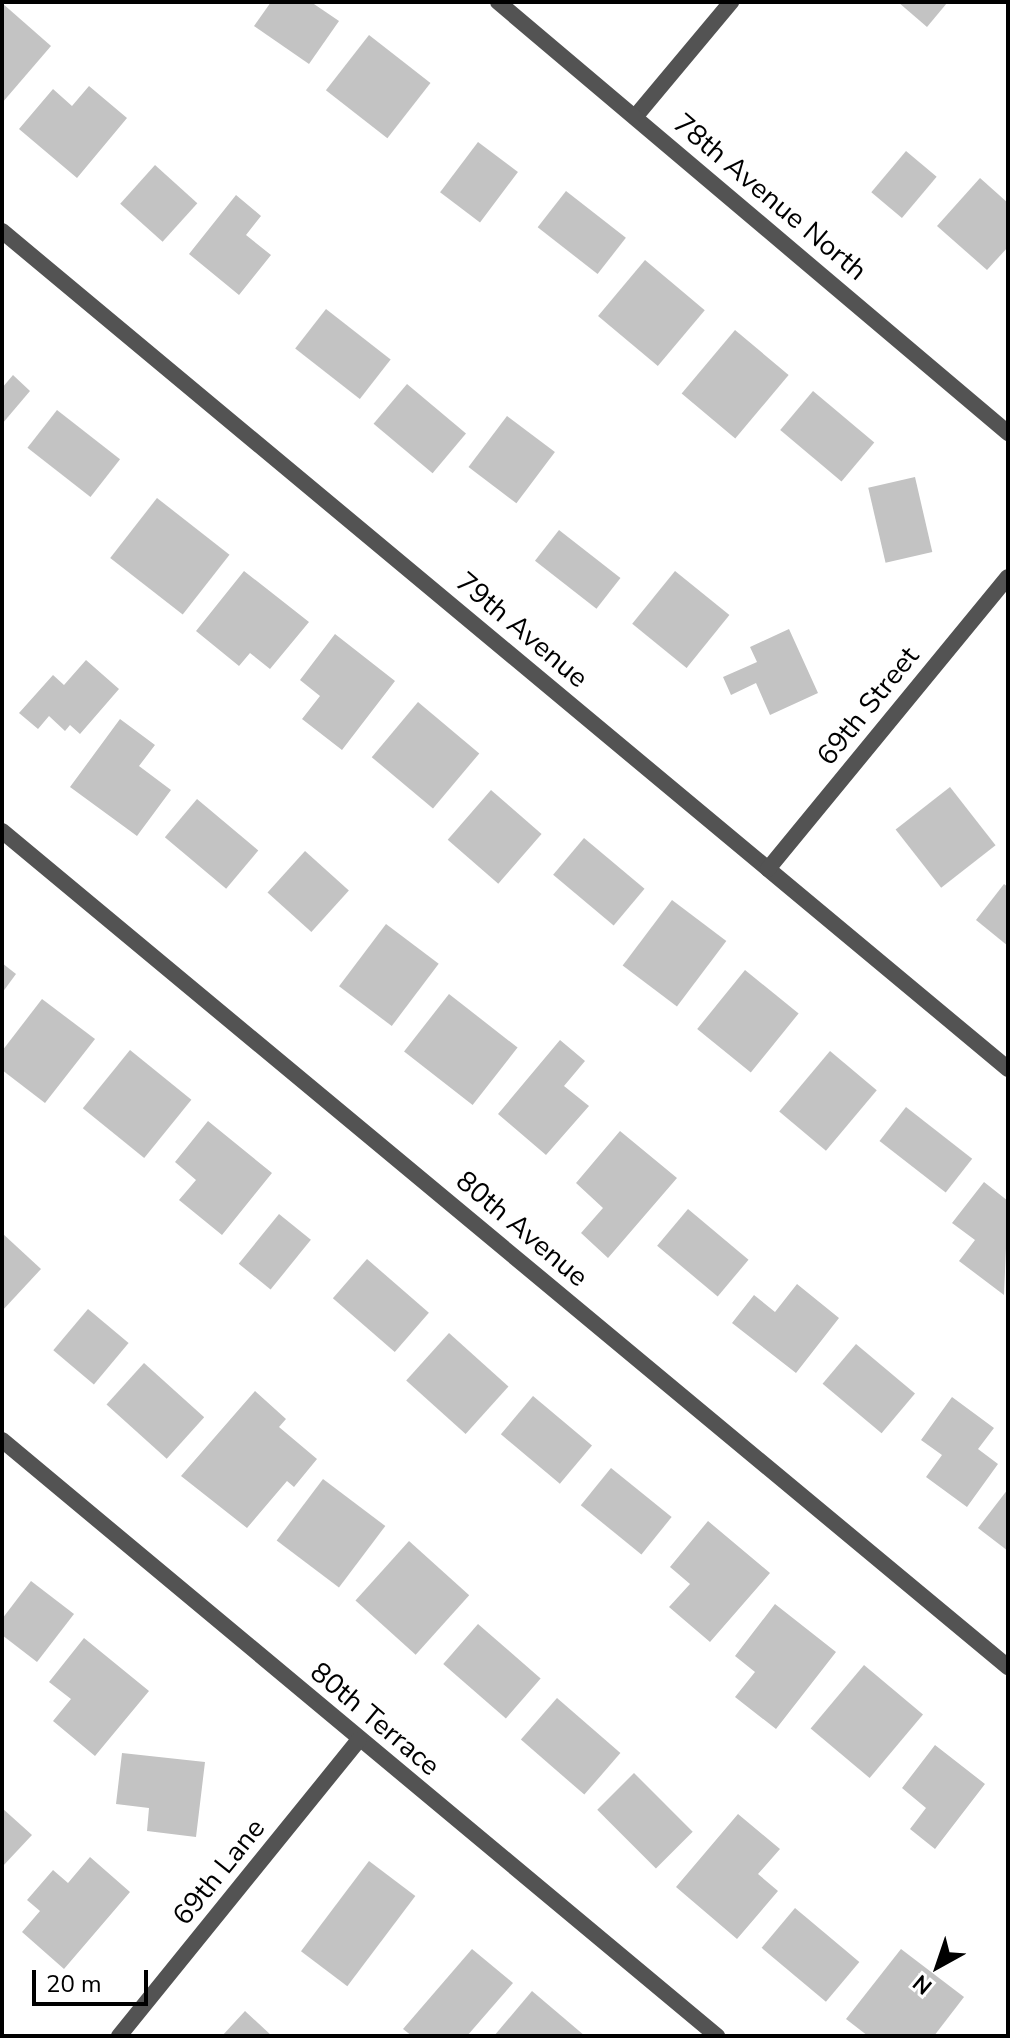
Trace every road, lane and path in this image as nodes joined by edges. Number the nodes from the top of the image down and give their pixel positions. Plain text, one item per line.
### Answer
1 (498, 2) edge
2 (731, 2) edge
3 (635, 117) junction
4 (2, 231) edge
5 (1008, 433) edge
6 (1008, 577) edge
7 (2, 831) edge
8 (768, 869) junction
9 (1008, 1069) edge
10 (2, 1440) edge
11 (1008, 1667) edge
12 (359, 1740) junction
13 (119, 2036) edge
14 (717, 2036) edge

1 - 3 street, 78th Avenue North
2 - 3 street
3 - 5 street, 78th Avenue North
4 - 8 street, 79th Avenue
6 - 8 street, 69th Street
7 - 11 street, 80th Avenue
8 - 9 street, 79th Avenue
10 - 12 street, 80th Terrace
12 - 13 street, 69th Lane
12 - 14 street, 80th Terrace

